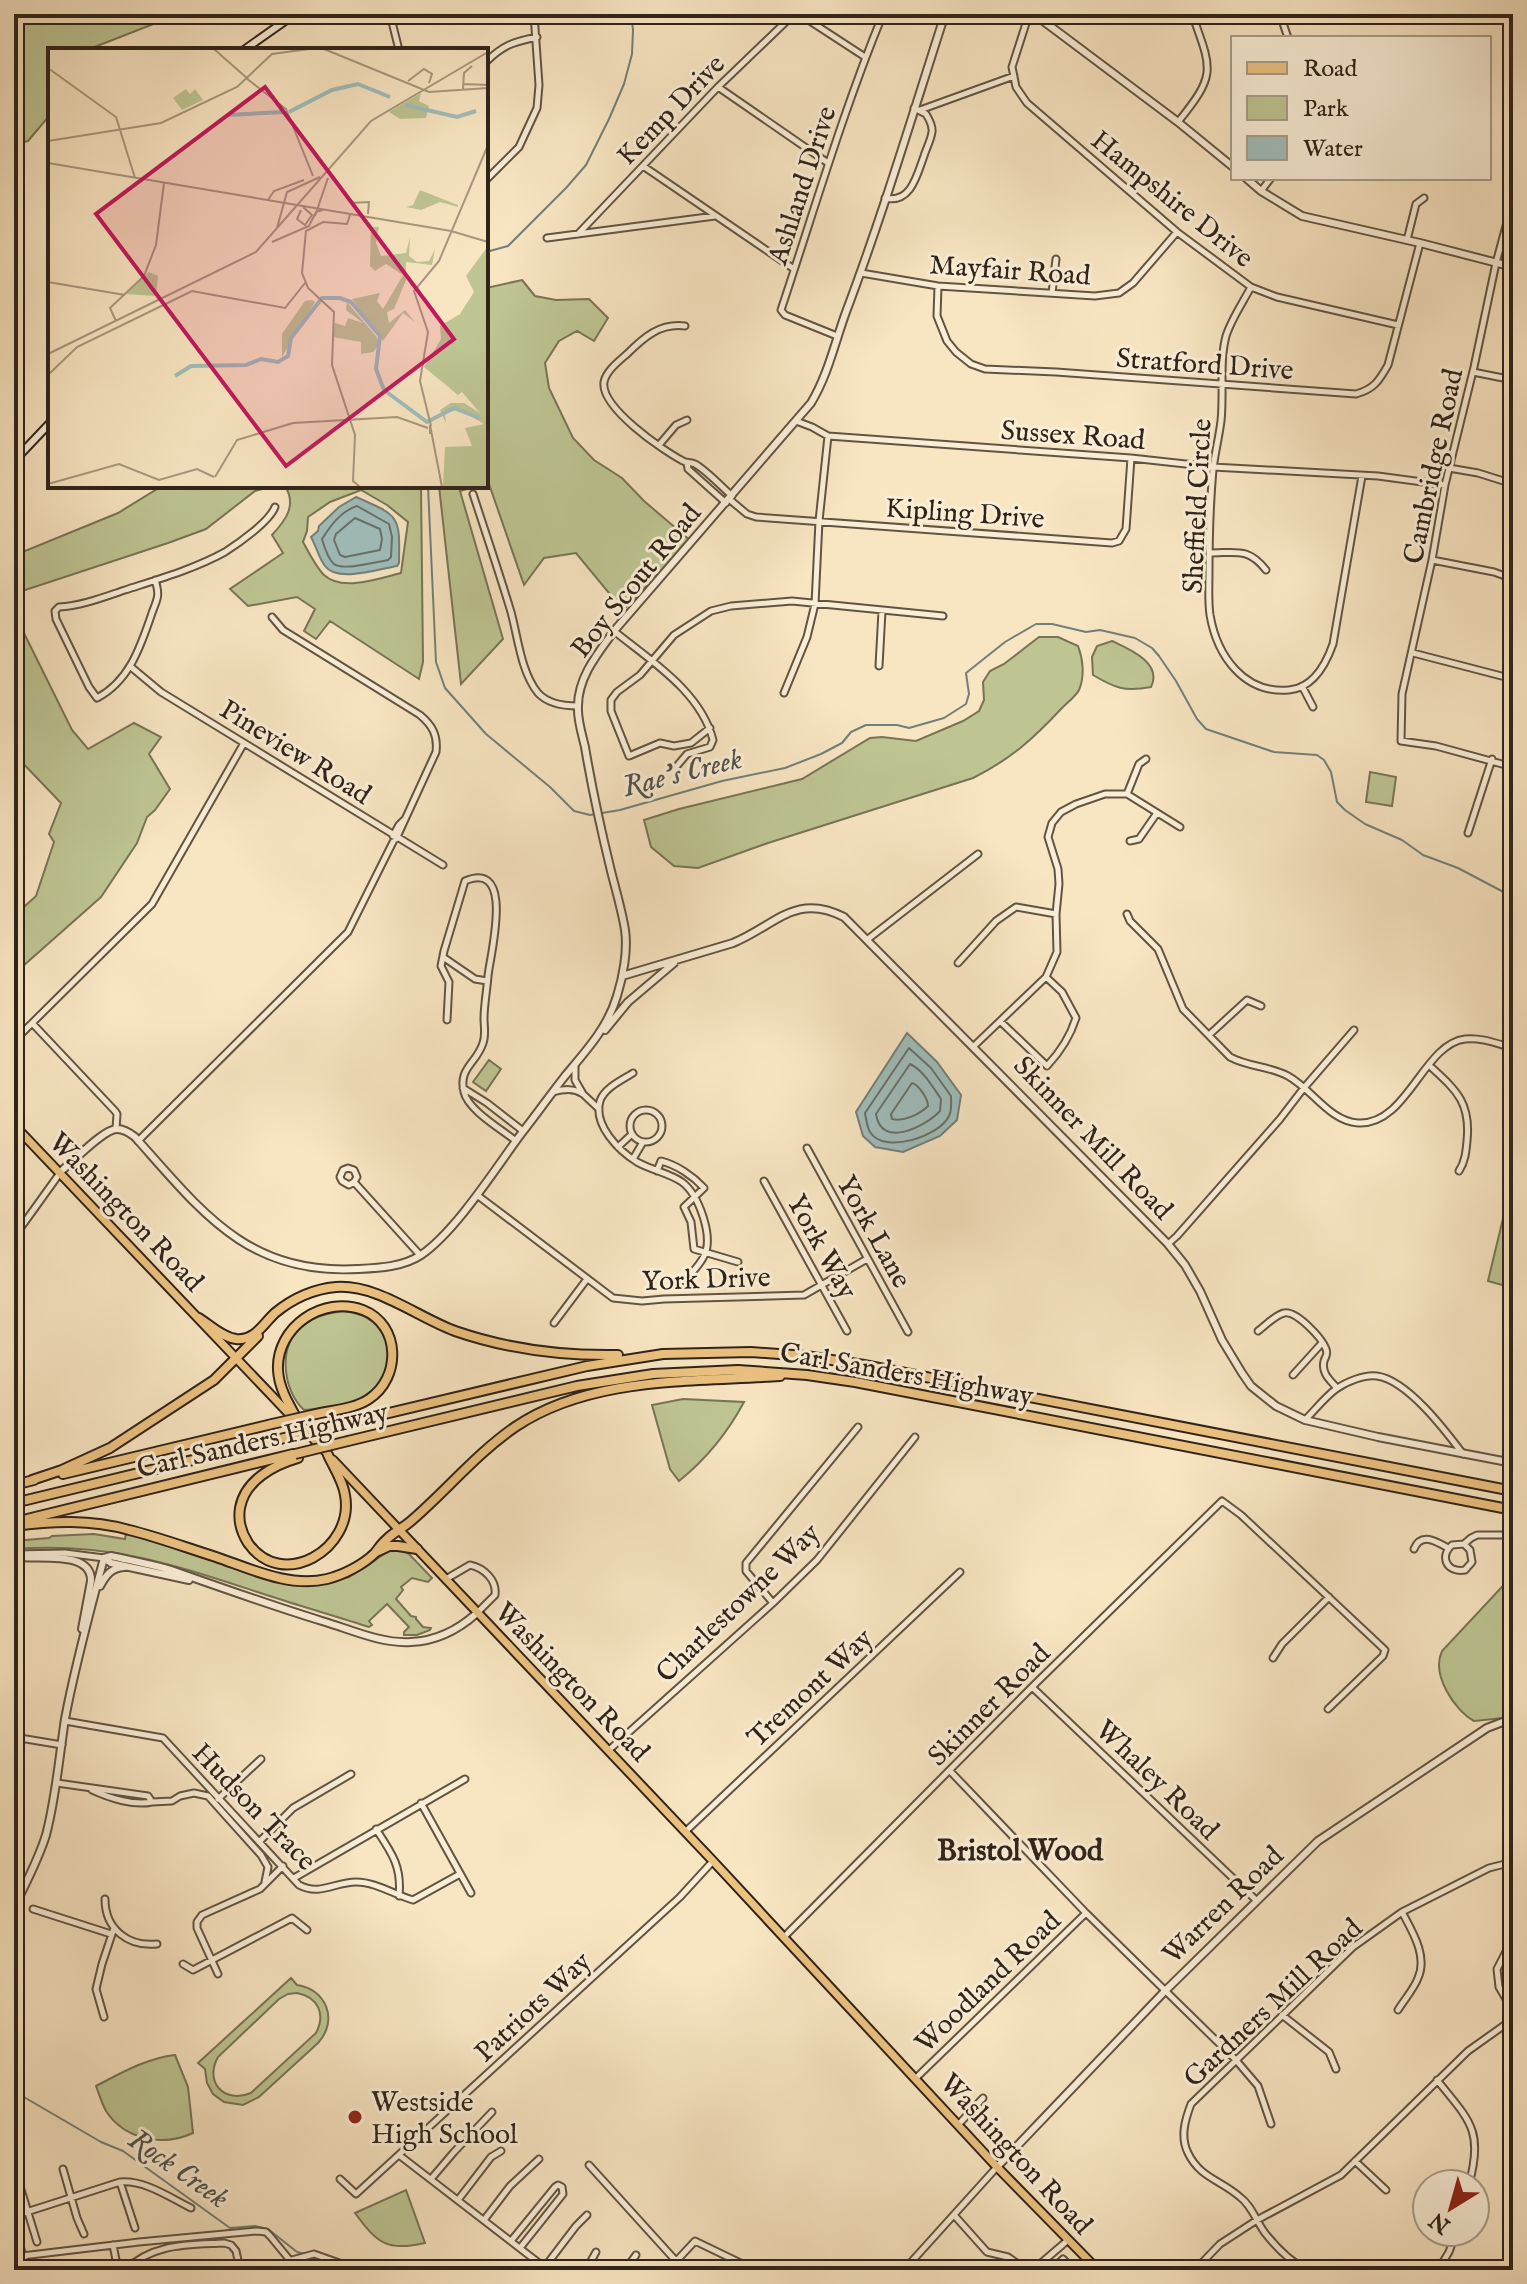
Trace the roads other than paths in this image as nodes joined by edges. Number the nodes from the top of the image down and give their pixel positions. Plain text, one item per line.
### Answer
1 (295, 14) edge
2 (390, 14) edge
3 (534, 14) edge
4 (796, 14) edge
5 (883, 14) edge
6 (945, 14) edge
7 (1031, 14) edge
8 (1192, 14) edge
9 (1280, 14) edge
10 (1287, 36) edge
11 (537, 37) junction
12 (247, 48) edge
13 (398, 48) edge
14 (865, 57) junction
15 (488, 60) edge
16 (1014, 76) junction
17 (718, 87) junction
18 (916, 110) junction
19 (1178, 122) junction
20 (828, 163) junction
21 (1231, 165) edge
22 (643, 166) junction
23 (488, 178) edge
24 (1248, 180) edge
25 (1269, 180) edge
26 (1261, 191) junction
27 (885, 198) junction
28 (1424, 198) dead end
29 (1513, 200) edge
30 (715, 216) junction
31 (1177, 232) junction
32 (578, 234) junction
33 (547, 238) dead end
34 (1407, 240) junction
35 (1420, 243) junction
36 (1056, 259) dead end
37 (1496, 263) junction
38 (1513, 267) edge
39 (795, 269) junction
40 (861, 273) junction
41 (938, 286) junction
42 (1251, 287) junction
43 (1052, 293) junction
44 (1398, 325) junction
45 (685, 326) dead end
46 (837, 336) junction
47 (1473, 372) junction
48 (1513, 380) edge
49 (1222, 384) junction
50 (687, 420) dead end
51 (796, 421) junction
52 (48, 426) edge
53 (828, 436) junction
54 (659, 445) junction
55 (1131, 458) junction
56 (14, 461) edge
57 (1213, 467) junction
58 (1449, 468) junction
59 (1362, 476) junction
60 (1513, 484) edge
61 (1445, 485) junction
62 (473, 494) dead end
63 (729, 499) junction
64 (275, 507) dead end
65 (819, 521) junction
66 (1209, 553) junction
67 (1432, 560) junction
68 (1266, 570) dead end
69 (1513, 579) edge
70 (155, 580) junction
71 (815, 604) junction
72 (882, 611) junction
73 (943, 616) dead end
74 (272, 617) dead end
75 (614, 631) junction
76 (1413, 653) junction
77 (651, 661) junction
78 (879, 666) dead end
79 (131, 667) junction
80 (1513, 679) edge
81 (1302, 686) junction
82 (784, 693) dead end
83 (578, 706) junction
84 (1313, 707) dead end
85 (710, 728) junction
86 (244, 743) junction
87 (1146, 759) dead end
88 (1492, 759) junction
89 (676, 767) dead end
90 (1513, 767) edge
91 (1127, 794) junction
92 (1157, 813) junction
93 (1180, 827) dead end
94 (1468, 833) dead end
95 (395, 838) junction
96 (1130, 841) dead end
97 (978, 854) dead end
98 (443, 865) dead end
99 (1056, 914) junction
100 (1127, 914) dead end
101 (868, 939) junction
102 (443, 957) junction
103 (674, 962) junction
104 (958, 963) dead end
105 (622, 976) junction
106 (1046, 977) junction
107 (487, 981) junction
108 (1261, 1006) dead end
109 (447, 1020) dead end
110 (1000, 1021) junction
111 (32, 1023) junction
112 (1354, 1030) dead end
113 (1209, 1035) junction
114 (14, 1041) edge
115 (594, 1042) junction
116 (974, 1046) junction
117 (1513, 1048) edge
118 (575, 1065) junction
119 (1430, 1066) junction
120 (633, 1073) dead end
121 (463, 1088) junction
122 (1303, 1089) junction
123 (553, 1092) junction
124 (583, 1094) junction
125 (600, 1110) junction
126 (14, 1125) edge
127 (116, 1129) junction
128 (523, 1131) junction
129 (632, 1134) junction
130 (138, 1141) junction
131 (516, 1141) junction
132 (643, 1142) junction
133 (618, 1147) junction
134 (807, 1148) dead end
135 (633, 1159) junction
136 (657, 1171) junction
137 (1459, 1171) dead end
138 (60, 1172) junction
139 (764, 1181) dead end
140 (354, 1182) dead end
141 (476, 1194) junction
142 (694, 1196) junction
143 (14, 1237) edge
144 (1168, 1244) junction
145 (705, 1253) junction
146 (420, 1255) junction
147 (867, 1259) junction
148 (738, 1262) dead end
149 (587, 1279) junction
150 (685, 1281) dead end
151 (823, 1285) junction
152 (296, 1299) junction
153 (199, 1318) junction
154 (554, 1323) dead end
155 (847, 1331) dead end
156 (1258, 1331) dead end
157 (908, 1332) dead end
158 (1322, 1343) junction
159 (663, 1354) junction
160 (236, 1358) junction
161 (807, 1375) junction
162 (1293, 1375) dead end
163 (1337, 1388) junction
164 (1305, 1420) junction
165 (301, 1426) junction
166 (858, 1427) dead end
167 (915, 1437) dead end
168 (1463, 1454) junction
169 (328, 1455) junction
170 (296, 1456) junction
171 (1513, 1463) edge
172 (32, 1480) junction
173 (14, 1485) edge
174 (1513, 1491) edge
175 (14, 1503) edge
176 (1513, 1510) edge
177 (14, 1524) edge
178 (399, 1530) junction
179 (1513, 1535) edge
180 (1464, 1544) junction
181 (1448, 1548) junction
182 (417, 1549) junction
183 (1414, 1549) dead end
184 (376, 1552) junction
185 (14, 1555) edge
186 (104, 1558) junction
187 (130, 1567) junction
188 (960, 1572) dead end
189 (445, 1579) junction
190 (203, 1583) junction
191 (95, 1592) junction
192 (1329, 1597) junction
193 (773, 1603) junction
194 (477, 1613) junction
195 (83, 1637) junction
196 (1273, 1658) dead end
197 (1032, 1687) junction
198 (1328, 1709) dead end
199 (1513, 1718) edge
200 (65, 1721) junction
201 (14, 1737) edge
202 (62, 1745) junction
203 (609, 1750) junction
204 (261, 1759) dead end
205 (950, 1771) junction
206 (351, 1774) dead end
207 (465, 1779) dead end
208 (57, 1783) junction
209 (218, 1799) junction
210 (421, 1803) junction
211 (376, 1829) junction
212 (685, 1832) junction
213 (259, 1842) junction
214 (713, 1861) junction
215 (1513, 1862) edge
216 (283, 1866) junction
217 (460, 1874) junction
218 (294, 1878) junction
219 (265, 1882) junction
220 (471, 1893) dead end
221 (399, 1896) junction
222 (105, 1899) dead end
223 (1257, 1901) junction
224 (14, 1908) edge
225 (33, 1909) dead end
226 (1402, 1912) junction
227 (1086, 1913) junction
228 (307, 1930) dead end
229 (112, 1931) junction
230 (784, 1937) junction
231 (1513, 1938) edge
232 (157, 1944) dead end
233 (212, 1961) junction
234 (183, 1964) dead end
235 (218, 1974) dead end
236 (1165, 1991) junction
237 (1398, 2010) dead end
238 (1513, 2011) edge
239 (1282, 2015) junction
240 (104, 2017) dead end
241 (1513, 2019) edge
242 (1235, 2059) junction
243 (1336, 2069) dead end
244 (916, 2078) junction
245 (1437, 2080) junction
246 (983, 2098) dead end
247 (492, 2112) dead end
248 (1271, 2124) dead end
249 (958, 2125) junction
250 (501, 2151) dead end
251 (399, 2155) junction
252 (539, 2159) dead end
253 (1355, 2161) junction
254 (589, 2165) dead end
255 (997, 2167) junction
256 (1474, 2168) edge
257 (63, 2169) dead end
258 (340, 2179) dead end
259 (431, 2179) junction
260 (120, 2182) junction
261 (19, 2183) dead end
262 (1386, 2190) dead end
263 (71, 2198) junction
264 (458, 2200) junction
265 (191, 2208) dead end
266 (29, 2211) junction
267 (587, 2215) dead end
268 (954, 2215) junction
269 (14, 2216) edge
270 (484, 2220) junction
271 (1257, 2220) junction
272 (135, 2228) dead end
273 (14, 2229) edge
274 (84, 2234) dead end
275 (1068, 2240) junction
276 (511, 2241) junction
277 (37, 2242) dead end
278 (113, 2245) junction
279 (520, 2248) junction
280 (1450, 2248) edge
281 (596, 2252) dead end
282 (636, 2255) dead end
283 (22, 2256) junction
284 (292, 2260) junction
285 (676, 2261) junction
286 (546, 2269) edge
287 (27, 2270) edge
288 (118, 2270) edge
289 (125, 2270) edge
290 (240, 2270) edge
291 (298, 2270) edge
292 (359, 2270) edge
293 (586, 2270) edge
294 (625, 2270) edge
295 (668, 2270) edge
296 (755, 2270) edge
297 (904, 2270) edge
298 (1030, 2270) edge
299 (1051, 2270) edge
300 (1071, 2270) edge
301 (1095, 2270) edge
302 (1195, 2270) edge
303 (1307, 2270) edge
304 (1438, 2270) edge

1 - 12 street
2 - 13 street
3 - 11 street
4 - 14 street
4 - 17 street, Kemp Drive
5 - 14 street, Ashland Drive
6 - 18 street, Boy Scout Road
7 - 16 street
7 - 19 street
8 - 19 street
9 - 10 street
11 - 15 street
11 - 23 street
14 - 20 street, Ashland Drive
16 - 18 street
16 - 31 street, Hampshire Drive
17 - 20 street
17 - 22 street, Kemp Drive
18 - 27 street, Boy Scout Road
18 - 27 street
19 - 21 street
20 - 39 street, Ashland Drive
22 - 30 street
22 - 32 street, Kemp Drive
24 - 26 street
25 - 26 street
26 - 34 street
27 - 40 street, Boy Scout Road
28 - 34 street
29 - 37 street, Cambridge Road
30 - 32 street
30 - 39 street
31 - 42 street, Hampshire Drive
31 - 43 street, Mayfair Road
32 - 33 street
34 - 35 street
35 - 37 street
35 - 44 street, Stratford Drive
36 - 43 street
37 - 38 street
37 - 47 street, Cambridge Road
39 - 46 street, Ashland Drive
40 - 41 street, Mayfair Road
40 - 46 street, Boy Scout Road
41 - 43 street, Mayfair Road
41 - 49 street, Stratford Drive
42 - 44 street, Hampshire Drive
42 - 49 street, Sheffield Circle
44 - 49 street, Stratford Drive
45 - 54 street, Kipling Drive
46 - 51 street, Boy Scout Road
47 - 48 street
47 - 58 street, Cambridge Road
49 - 57 street, Sheffield Circle
50 - 54 street
51 - 53 street, Sussex Road
51 - 63 street, Boy Scout Road
52 - 56 street
53 - 55 street, Sussex Road
53 - 65 street
54 - 63 street, Kipling Drive
55 - 57 street, Sussex Road
55 - 65 street, Kipling Drive
57 - 59 street, Sussex Road
57 - 66 street, Sheffield Circle
58 - 60 street
58 - 61 street, Cambridge Road
59 - 61 street, Sussex Road
59 - 81 street
61 - 67 street, Cambridge Road
62 - 83 street
63 - 65 street, Kipling Drive
63 - 75 street, Boy Scout Road
64 - 70 street
65 - 71 street
66 - 68 street
66 - 81 street, Sheffield Circle
67 - 69 street
67 - 76 street, Cambridge Road
70 - 79 street
70 - 79 street
71 - 72 street
71 - 77 street
71 - 82 street
72 - 73 street
72 - 78 street
74 - 95 street
75 - 77 street
75 - 83 street, Boy Scout Road
76 - 80 street
76 - 88 street, Cambridge Road
77 - 85 street
77 - 85 street
79 - 86 street, Pineview Road
81 - 84 street
83 - 105 street, Boy Scout Road
85 - 89 street
86 - 95 street, Pineview Road
86 - 111 street
87 - 91 street
88 - 90 street
88 - 94 street
91 - 92 street
91 - 99 street
92 - 93 street
92 - 96 street
95 - 98 street, Pineview Road
95 - 130 street
97 - 101 street
99 - 104 street
99 - 106 street
100 - 113 street
101 - 103 street, Skinner Mill Road
101 - 116 street, Skinner Mill Road
102 - 107 street
102 - 107 street
102 - 109 street
103 - 105 street, Skinner Mill Road
103 - 115 street
105 - 115 street, Boy Scout Road
106 - 110 street
106 - 110 street
107 - 121 street
108 - 113 street
110 - 116 street
111 - 114 street
111 - 127 street
112 - 122 street
113 - 122 street
115 - 118 street, Boy Scout Road
116 - 144 street, Skinner Mill Road
117 - 119 street
118 - 123 street, Boy Scout Road
118 - 124 street
119 - 122 street
119 - 137 street
120 - 125 street
121 - 128 street
121 - 131 street
122 - 144 street
123 - 124 street
123 - 128 street, Boy Scout Road
124 - 125 street
125 - 133 street
126 - 138 main road, Washington Road
127 - 130 street, Boy Scout Road
127 - 138 street
128 - 131 street, Boy Scout Road
129 - 132 street
129 - 132 street
129 - 133 street
130 - 146 street, Boy Scout Road
131 - 141 street, Boy Scout Road
132 - 135 street
133 - 135 street
134 - 147 street, York Lane
135 - 136 street
136 - 142 street
136 - 142 street
138 - 143 street
138 - 153 main road, Washington Road
139 - 151 street, York Way
140 - 146 street
141 - 146 street, Boy Scout Road
141 - 149 street, York Drive
142 - 145 street
142 - 145 street
144 - 164 street, Skinner Mill Road
145 - 148 street
145 - 150 street
147 - 151 street, York Drive
147 - 157 street, York Lane
149 - 151 street, York Drive
149 - 154 street
151 - 155 street, York Way
152 - 153 highway
152 - 159 highway
152 - 160 highway
153 - 160 main road, Washington Road
156 - 158 street
158 - 162 street
158 - 163 street
159 - 174 highway, Carl Sanders Highway
159 - 175 highway, Carl Sanders Highway, bridge
160 - 165 main road, Washington Road
160 - 172 highway
161 - 170 highway, Carl Sanders Highway, bridge
161 - 176 highway, Carl Sanders Highway
161 - 178 highway
163 - 164 street
163 - 168 street
164 - 168 street, Skinner Mill Road
165 - 169 main road, Washington Road
165 - 172 highway, bridge
166 - 193 street
167 - 193 street, Charlestowne Way
168 - 171 street, Skinner Mill Road
169 - 170 highway
169 - 178 main road, Washington Road
170 - 177 highway, Carl Sanders Highway
172 - 173 highway
177 - 184 highway
178 - 182 main road, Washington Road
178 - 184 highway
179 - 180 street
180 - 181 street
180 - 181 street
181 - 183 street
182 - 184 highway
182 - 189 main road, Washington Road
185 - 186 street
185 - 195 street
186 - 187 street
186 - 190 street
186 - 191 street
187 - 190 street
187 - 191 street
188 - 212 street, Tremont Way
189 - 194 main road, Washington Road
189 - 194 street
190 - 194 street
191 - 195 street
192 - 196 street
192 - 197 street, Skinner Road
192 - 198 street
193 - 203 street, Charlestowne Way
194 - 203 main road, Washington Road
195 - 200 street
197 - 205 street, Skinner Road
197 - 223 street, Whaley Road
199 - 223 street, Warren Road
200 - 202 street
200 - 209 street, Hudson Trace
201 - 202 street
202 - 208 street
203 - 212 main road, Washington Road
204 - 209 street
205 - 227 street
205 - 230 street, Skinner Road
206 - 213 street
207 - 210 street
208 - 219 street
208 - 224 street
209 - 213 street, Hudson Trace
210 - 211 street
210 - 217 street
211 - 218 street
211 - 221 street
212 - 214 main road, Washington Road
213 - 216 street, Hudson Trace
214 - 230 main road, Washington Road
214 - 251 street, Patriots Way
215 - 226 street, Gardners Mill Road
216 - 218 street, Hudson Trace
216 - 219 street
217 - 220 street
217 - 221 street
218 - 221 street, Hudson Trace
219 - 233 street
222 - 229 street
223 - 236 street, Warren Road
225 - 229 street
226 - 237 street
226 - 239 street, Gardners Mill Road
227 - 236 street
227 - 244 street, Woodland Road
228 - 233 street
229 - 232 street
229 - 240 street
230 - 244 main road, Washington Road
231 - 238 street
233 - 234 street
233 - 235 street
236 - 242 street
236 - 255 street, Warren Road
239 - 242 street, Gardners Mill Road
239 - 243 street
241 - 245 street
242 - 248 street
242 - 271 street, Gardners Mill Road
244 - 249 main road, Washington Road
245 - 253 street
245 - 256 street
246 - 249 street
247 - 259 street
249 - 255 main road, Washington Road
250 - 264 street
251 - 258 street, Patriots Way
251 - 259 street
252 - 270 street
253 - 262 street
253 - 271 street
254 - 285 street
255 - 268 street
255 - 275 main road, Washington Road
257 - 263 street
259 - 264 street
260 - 263 street
260 - 265 street
260 - 272 street
261 - 266 street
263 - 266 street
263 - 274 street
264 - 270 street
266 - 269 street
266 - 277 street
267 - 286 street
268 - 297 street
268 - 298 street
270 - 276 street
271 - 302 street
271 - 303 street, Gardners Mill Road
273 - 283 street
275 - 298 street
275 - 301 main road, Washington Road
276 - 279 street
276 - 279 street
278 - 283 street
278 - 284 street
278 - 288 street
279 - 286 street
280 - 304 street
281 - 293 street
282 - 294 street
283 - 287 street
284 - 291 street
284 - 292 street
285 - 295 street
285 - 296 street
289 - 290 street
299 - 300 street

